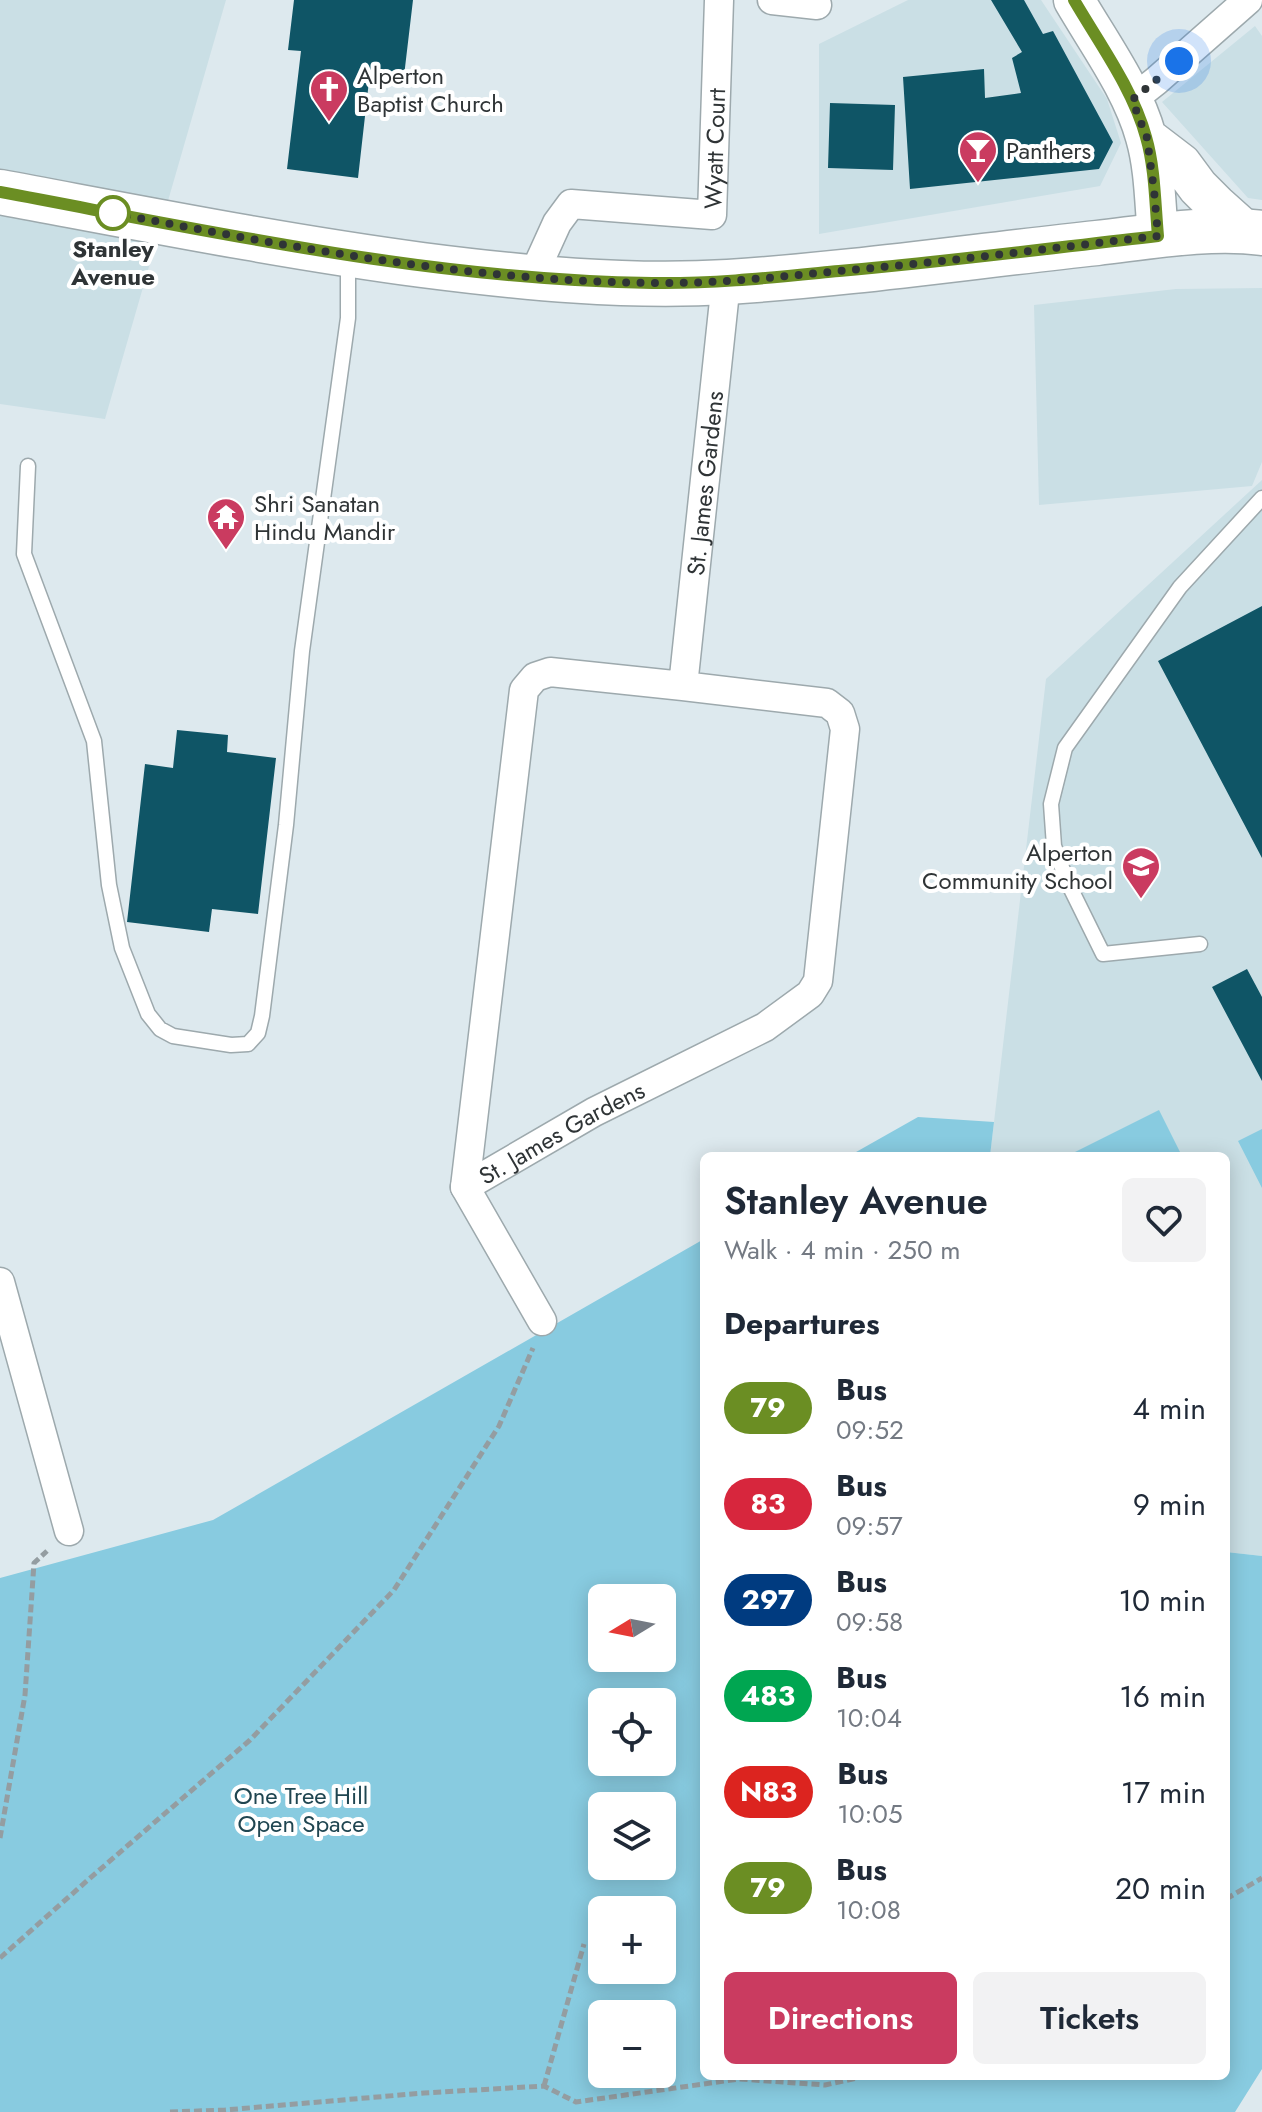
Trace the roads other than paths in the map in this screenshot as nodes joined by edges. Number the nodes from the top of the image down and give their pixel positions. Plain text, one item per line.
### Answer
1 (719, 0) edge
2 (772, 0) edge
3 (1074, 0) edge
4 (1248, 0) edge
5 (817, 5) dead end
6 (1132, 100) junction
7 (1147, 138) junction
8 (0, 192) edge
9 (1254, 232) edge
10 (1158, 236) junction
11 (348, 254) junction
12 (532, 278) junction
13 (726, 282) junction
14 (28, 466) dead end
15 (1262, 498) edge
16 (683, 686) junction
17 (1200, 944) dead end
18 (465, 1187) junction
19 (0, 1282) edge
20 (542, 1321) road end
21 (69, 1531) road end

1 - 12 street, Wyatt Court
2 - 5 street
3 - 6 street
4 - 6 street
6 - 7 street
7 - 9 street
7 - 10 street
8 - 11 main road
9 - 10 main road
10 - 13 main road
11 - 12 main road
11 - 14 lane
12 - 13 main road
13 - 16 street, St. James Gardens
15 - 17 lane
16 - 18 street, St. James Gardens
16 - 18 street, St. James Gardens
18 - 20 street
19 - 21 street

